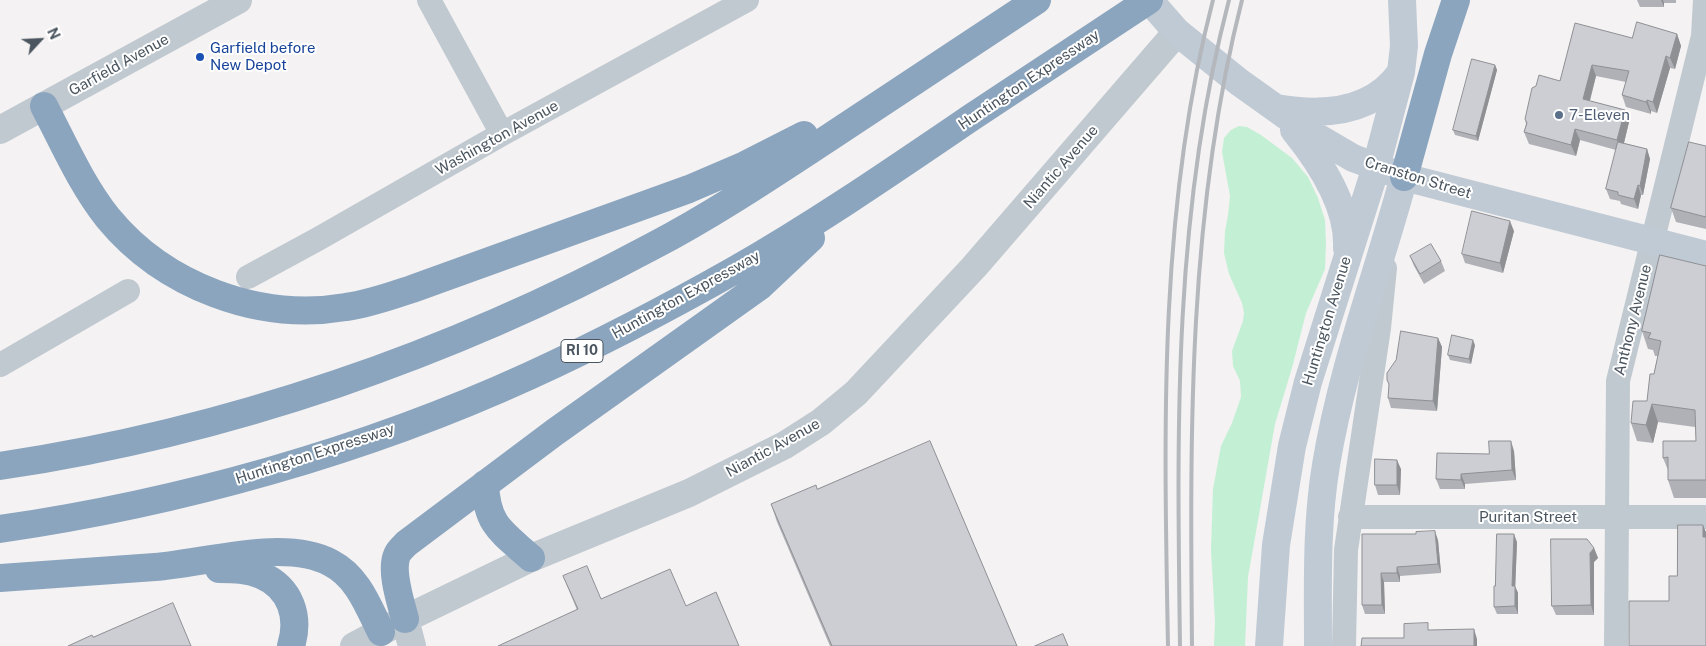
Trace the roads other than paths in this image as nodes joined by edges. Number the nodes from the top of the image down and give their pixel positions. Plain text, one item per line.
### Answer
1 (238, 0) edge
2 (428, 0) edge
3 (747, 0) edge
4 (1037, 0) edge
5 (1149, 0) edge
6 (1402, 0) edge
7 (1456, 0) edge
8 (1705, 7) edge
9 (1183, 36) junction
10 (978, 39) junction
11 (1401, 72) junction
12 (44, 106) junction
13 (1275, 108) junction
14 (0, 130) edge
15 (502, 134) junction
16 (1376, 167) junction
17 (1404, 177) junction
18 (854, 198) junction
19 (1390, 232) junction
20 (1652, 241) junction
21 (1706, 255) edge
22 (1347, 256) junction
23 (248, 277) dead end
24 (128, 291) dead end
25 (0, 365) edge
26 (0, 466) edge
27 (485, 484) junction
28 (1350, 517) junction
29 (1616, 517) junction
30 (1706, 517) edge
31 (0, 529) edge
32 (531, 558) junction
33 (158, 567) junction
34 (0, 578) edge
35 (405, 619) junction
36 (384, 639) edge
37 (291, 646) edge
38 (354, 646) edge
39 (412, 646) edge
40 (1269, 646) edge
41 (1318, 646) edge
42 (1344, 646) edge
43 (1616, 646) edge

1 - 12 street, Garfield Avenue
2 - 15 street
3 - 15 street, Washington Avenue
4 - 10 highway
5 - 9 main road, Cranston Street
5 - 18 highway, Huntington Expressway / RI 10
6 - 11 main road, Huntington Avenue
7 - 17 highway
8 - 20 street, Anthony Avenue
9 - 13 main road, Cranston Street
9 - 32 street, Niantic Avenue
10 - 12 highway
10 - 26 highway
11 - 13 main road
11 - 16 main road, Huntington Avenue
12 - 14 street, Garfield Avenue
13 - 16 main road, Cranston Street
13 - 22 main road
15 - 23 street, Washington Avenue
16 - 17 main road, Cranston Street
16 - 22 main road, Huntington Avenue
17 - 19 main road
17 - 20 main road, Cranston Street
18 - 27 highway
18 - 31 highway, Huntington Expressway / RI 10
19 - 28 street
19 - 41 main road
20 - 21 main road, Cranston Street
20 - 29 street, Anthony Avenue
22 - 40 main road, Huntington Avenue
24 - 25 street
27 - 32 highway
27 - 35 highway
28 - 29 street, Puritan Street
28 - 42 street
29 - 30 street, Puritan Street
29 - 43 street, Anthony Avenue
32 - 35 street, Niantic Avenue
33 - 34 highway
33 - 36 highway
33 - 37 highway
35 - 36 street, Niantic Avenue
35 - 39 street
36 - 38 street, Niantic Avenue

